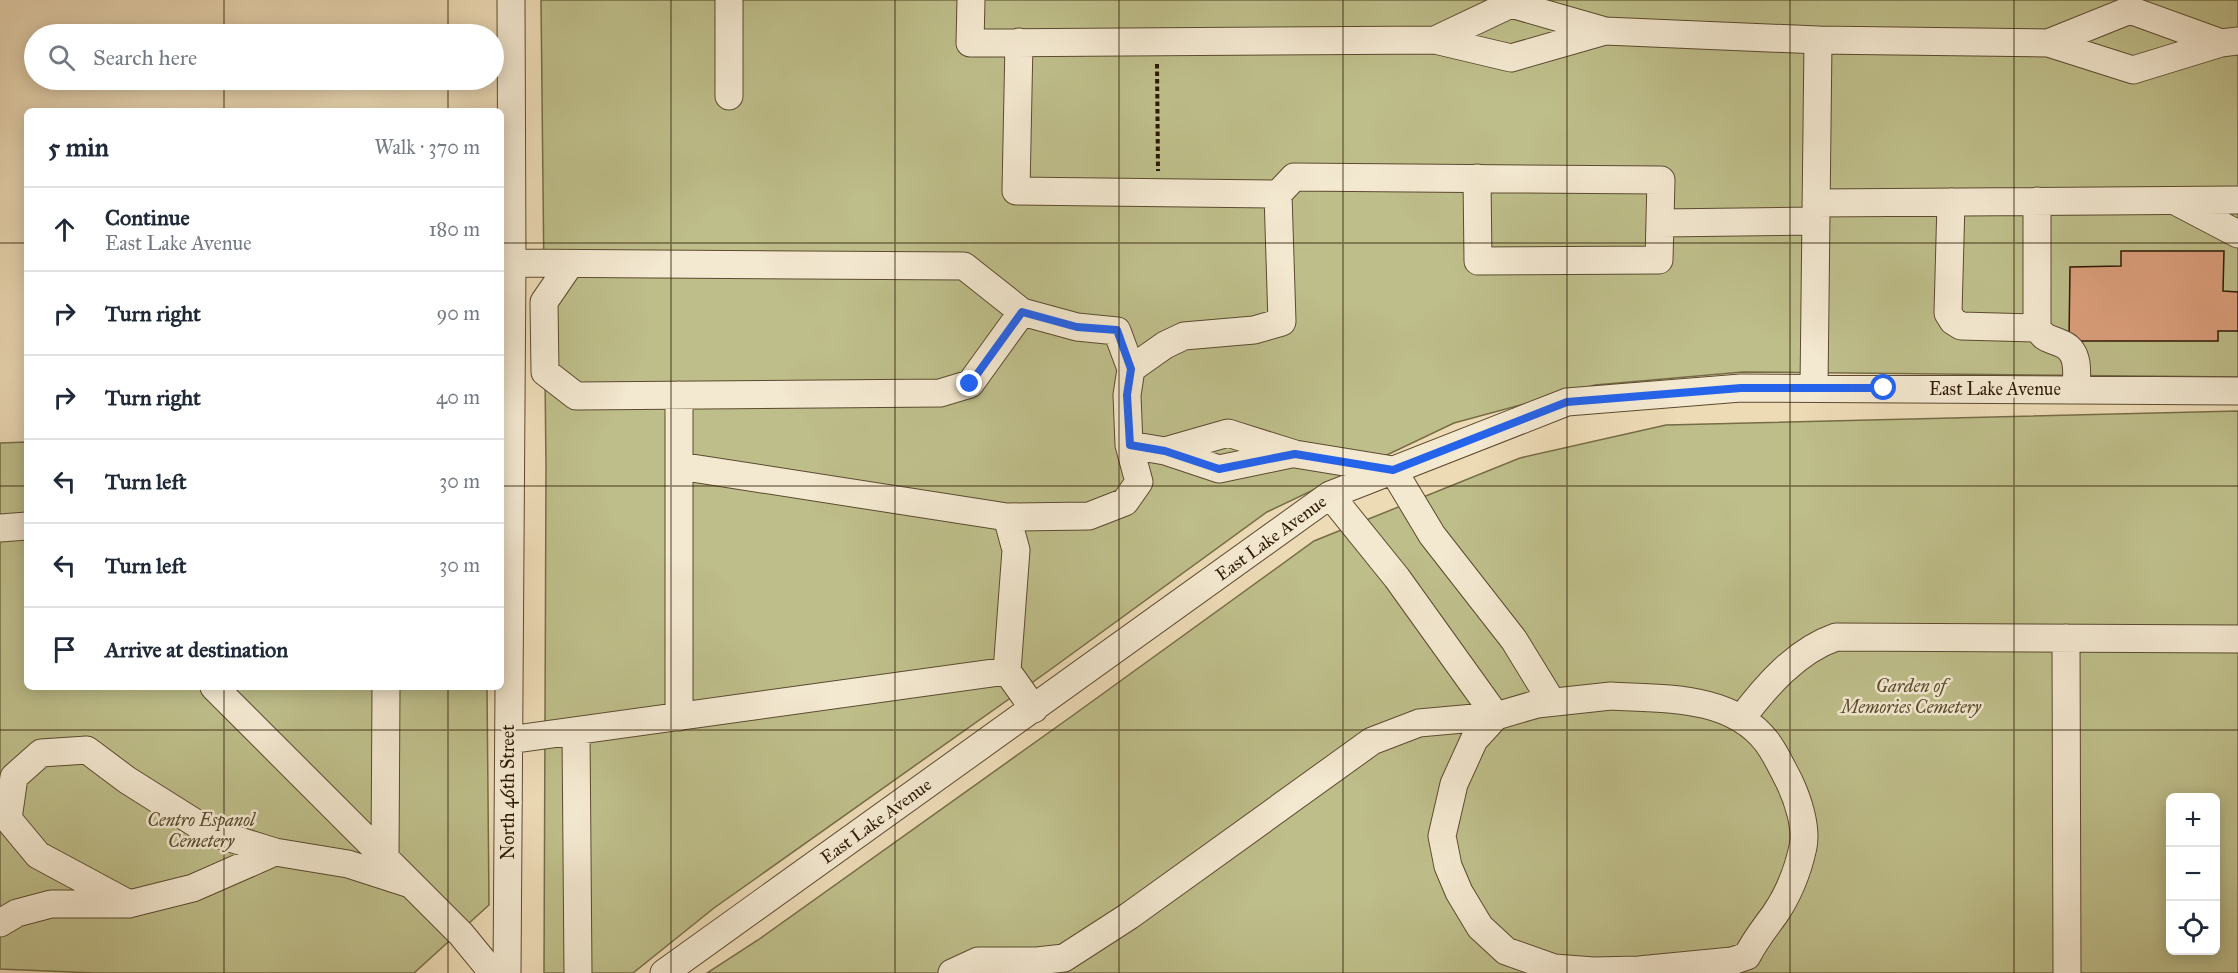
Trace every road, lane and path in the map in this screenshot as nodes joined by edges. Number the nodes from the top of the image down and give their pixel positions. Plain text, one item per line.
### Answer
1 (511, 0) edge
2 (729, 0) edge
3 (971, 0) edge
4 (1605, 31) junction
5 (1435, 40) junction
6 (1818, 40) junction
7 (1019, 42) junction
8 (1157, 42) junction
9 (2230, 42) edge
10 (2048, 43) junction
11 (729, 96) dead end
12 (1478, 178) junction
13 (1158, 192) junction
14 (1278, 194) junction
15 (2173, 200) junction
16 (2238, 200) edge
17 (2037, 201) junction
18 (1951, 202) junction
19 (1816, 212) junction
20 (1661, 223) junction
21 (2238, 234) edge
22 (512, 263) junction
23 (570, 264) junction
24 (1022, 312) junction
25 (2037, 328) junction
26 (1131, 369) junction
27 (1814, 388) junction
28 (2076, 390) junction
29 (2238, 391) edge
30 (679, 395) junction
31 (1130, 445) junction
32 (679, 466) junction
33 (1393, 470) junction
34 (1330, 495) junction
35 (1007, 517) junction
36 (24, 526) edge
37 (0, 528) edge
38 (2238, 617) edge
39 (2066, 638) junction
40 (2196, 639) junction
41 (2238, 639) edge
42 (1007, 671) junction
43 (386, 690) edge
44 (223, 691) edge
45 (1552, 702) junction
46 (1034, 709) junction
47 (1496, 716) junction
48 (679, 717) junction
49 (1742, 719) junction
50 (576, 731) junction
51 (509, 740) junction
52 (275, 852) junction
53 (385, 858) junction
54 (410, 884) junction
55 (129, 904) junction
56 (0, 924) edge
57 (1505, 962) edge
58 (1755, 964) edge
59 (1064, 965) edge
60 (494, 973) edge
61 (507, 973) edge
62 (578, 973) edge
63 (664, 973) edge
64 (952, 973) edge
65 (2067, 973) edge

1 - 22 street, North 46th Street
2 - 11 street
3 - 7 street
4 - 5 street
4 - 5 street
4 - 6 street
5 - 8 street
6 - 10 street
6 - 19 street
7 - 8 street
7 - 13 street
8 - 13 path
9 - 10 street
9 - 10 street
12 - 14 street
12 - 20 street
12 - 20 street
13 - 14 street
14 - 26 street
15 - 16 street
15 - 17 street
15 - 21 street
17 - 18 street
17 - 25 street
18 - 19 street
18 - 25 street
19 - 20 street
19 - 27 street
22 - 23 street
22 - 51 street, North 46th Street
23 - 24 street
23 - 30 street
24 - 26 street
24 - 30 street
25 - 28 street
26 - 31 street
27 - 28 street, East Lake Avenue
27 - 33 street, East Lake Avenue
28 - 29 street, East Lake Avenue
30 - 32 street
31 - 33 street
31 - 35 street
32 - 35 street
32 - 48 street
33 - 34 street, East Lake Avenue
33 - 45 street
34 - 46 street, East Lake Avenue
34 - 47 street
35 - 42 street
36 - 37 street
38 - 40 street
39 - 40 street
39 - 49 street
39 - 65 street
40 - 41 street
42 - 46 street
42 - 48 street
43 - 53 street
44 - 53 street
45 - 47 street
45 - 49 street
46 - 63 street, East Lake Avenue
47 - 57 street
47 - 59 street
48 - 50 street
49 - 58 street
50 - 51 street
50 - 62 street
51 - 61 street, North 46th Street
52 - 54 street
52 - 55 street
52 - 55 street
53 - 54 street
54 - 60 street
55 - 56 street
57 - 58 street
59 - 64 street

